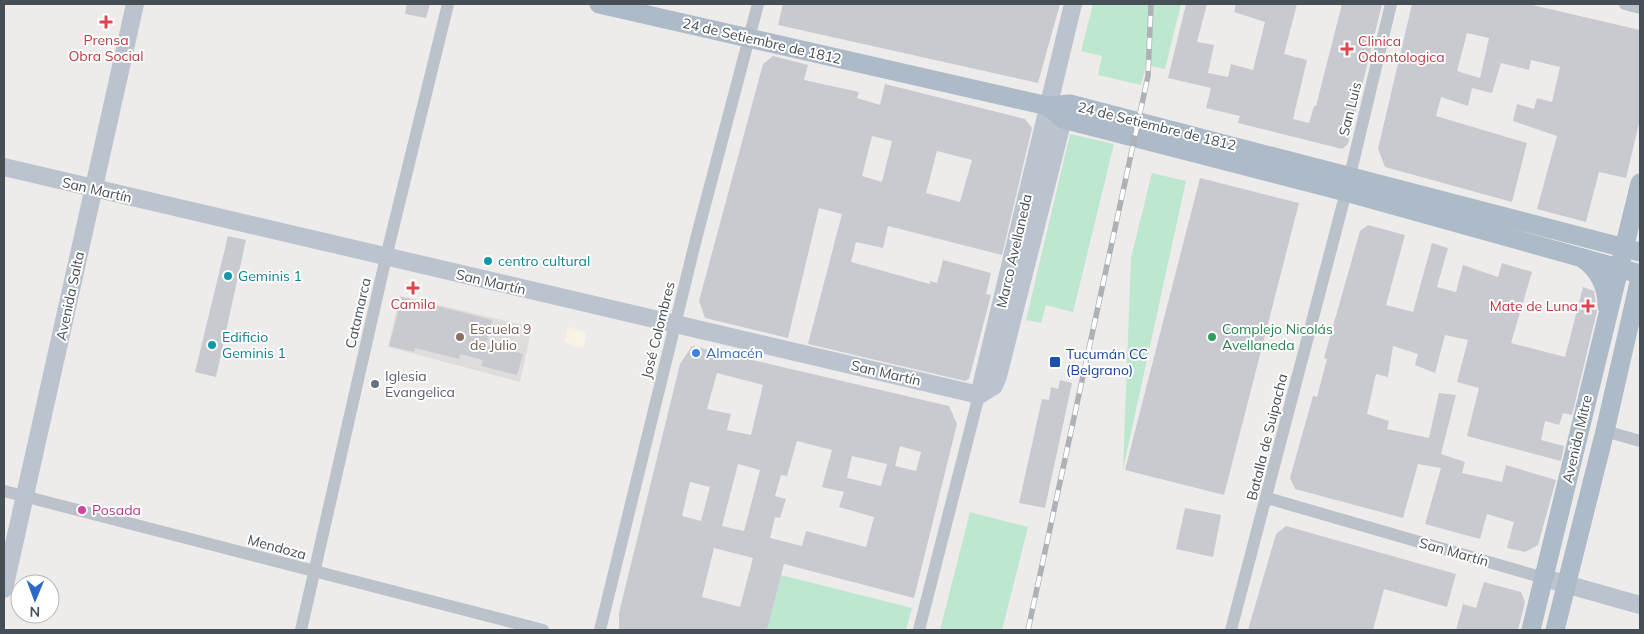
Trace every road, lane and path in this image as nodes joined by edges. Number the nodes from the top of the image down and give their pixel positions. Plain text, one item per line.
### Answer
1 (135, 4) edge
2 (448, 4) edge
3 (599, 4) edge
4 (758, 4) edge
5 (1073, 4) edge
6 (1391, 4) edge
7 (1625, 4) edge
8 (1640, 8) edge
9 (750, 38) junction
10 (1056, 112) junction
11 (4, 167) edge
12 (1640, 183) edge
13 (1348, 184) junction
14 (94, 189) junction
15 (1632, 216) junction
16 (1586, 236) junction
17 (1632, 250) edge
18 (1578, 255) junction
19 (386, 257) junction
20 (1619, 267) junction
21 (1640, 276) edge
22 (1640, 300) edge
23 (1607, 315) junction
24 (1630, 322) junction
25 (675, 325) junction
26 (979, 395) junction
27 (1605, 431) junction
28 (1640, 441) edge
29 (4, 491) edge
30 (26, 497) junction
31 (1267, 498) junction
32 (315, 573) junction
33 (1544, 578) junction
34 (1567, 584) junction
35 (4, 589) edge
36 (1640, 605) edge
37 (301, 630) edge
38 (543, 630) edge
39 (600, 630) edge
40 (919, 630) edge
41 (1231, 630) edge
42 (1531, 630) edge
43 (1555, 630) edge

1 - 14 street, Avenida Salta
2 - 19 street, Catamarca
3 - 9 main road, 24 de Setiembre de 1812
4 - 9 street, José Colombres
5 - 10 street, Marco Avellaneda
6 - 13 street, San Luis
7 - 8 street
9 - 10 main road, 24 de Setiembre de 1812
9 - 25 street, José Colombres
10 - 13 main road, 24 de Setiembre de 1812
10 - 26 street, Marco Avellaneda
11 - 14 street, San Martín
12 - 15 main road, Avenida Mitre
13 - 16 main road, 24 de Setiembre de 1812
13 - 18 main road, 24 de Setiembre de 1812
13 - 31 street, Batalla de Suipacha
14 - 19 street, San Martín
14 - 30 street, Avenida Salta
15 - 16 main road
15 - 17 main road, Avenida Mitre
16 - 17 main road, 24 de Setiembre de 1812
17 - 20 main road, Avenida Mitre
18 - 20 main road, 24 de Setiembre de 1812
18 - 23 main road
19 - 25 street, San Martín
19 - 32 street, Catamarca
20 - 21 main road, 24 de Setiembre de 1812
20 - 23 main road, Avenida Mitre
21 - 24 main road, Avenida Mitre
22 - 24 main road
23 - 33 main road, Avenida Mitre
24 - 27 main road, Avenida Mitre
25 - 26 street, San Martín
25 - 39 street, José Colombres
26 - 40 street, Marco Avellaneda
27 - 28 street
27 - 34 main road, Avenida Mitre
29 - 30 street, Mendoza
30 - 32 street, Mendoza
30 - 35 street, Avenida Salta
31 - 33 street, San Martín
31 - 41 street, Batalla de Suipacha
32 - 37 street, Catamarca
32 - 38 street, Mendoza
33 - 34 street, San Martín
33 - 42 main road, Avenida Mitre
34 - 36 street, San Martín
34 - 43 main road, Avenida Mitre

